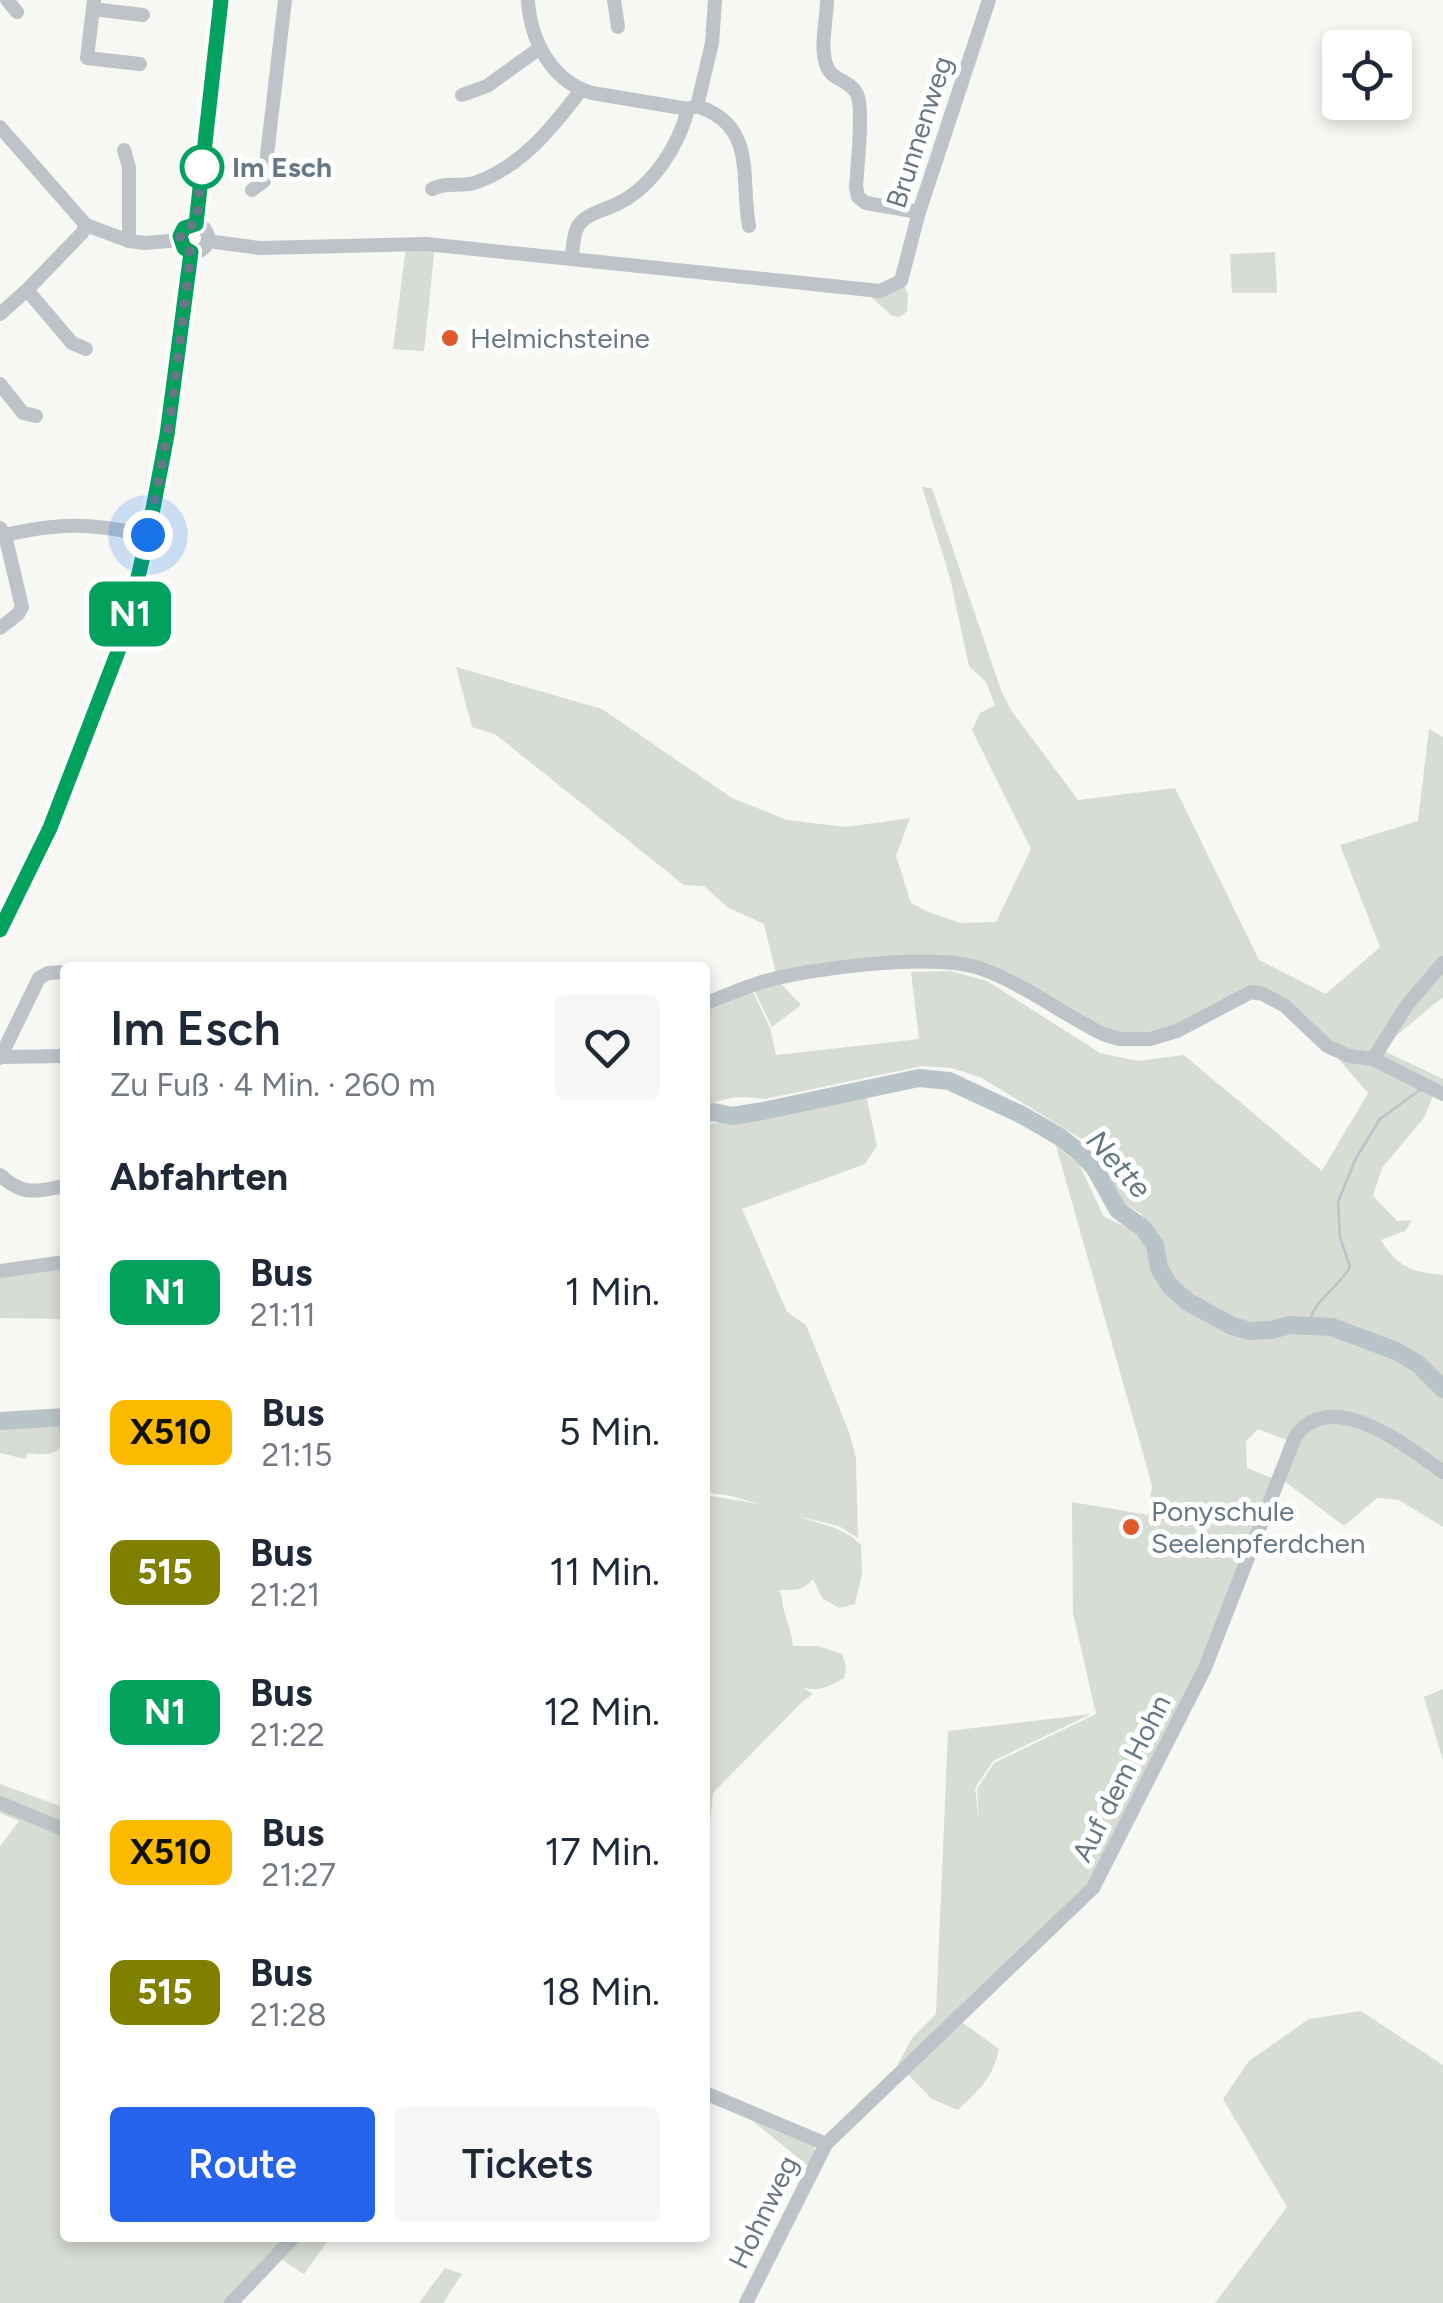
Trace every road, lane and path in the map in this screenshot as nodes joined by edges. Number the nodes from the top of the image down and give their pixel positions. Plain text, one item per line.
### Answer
1 (222, 0) edge
2 (285, 0) edge
3 (528, 0) edge
4 (614, 0) edge
5 (716, 0) edge
6 (827, 0) edge
7 (989, 0) edge
8 (93, 5) edge
9 (143, 15) dead end
10 (618, 27) dead end
11 (540, 48) junction
12 (140, 64) dead end
13 (581, 90) junction
14 (462, 95) dead end
15 (693, 107) junction
16 (0, 127) edge
17 (124, 150) dead end
18 (252, 190) dead end
19 (432, 190) dead end
20 (919, 212) junction
21 (196, 224) junction
22 (86, 226) junction
23 (749, 226) dead end
24 (180, 240) junction
25 (128, 241) junction
26 (208, 241) junction
27 (191, 252) junction
28 (572, 257) junction
29 (27, 290) junction
30 (0, 314) edge
31 (86, 349) dead end
32 (0, 384) edge
33 (36, 416) dead end
34 (2, 533) edge
35 (148, 535) junction
36 (0, 628) edge
37 (0, 930) edge
38 (1443, 963) edge
39 (60, 972) edge
40 (710, 1002) edge
41 (60, 1056) edge
42 (0, 1058) edge
43 (1374, 1059) junction
44 (1443, 1094) edge
45 (0, 1175) edge
46 (60, 1187) edge
47 (60, 1263) edge
48 (0, 1271) edge
49 (1443, 1472) edge
50 (0, 1804) edge
51 (60, 1828) edge
52 (710, 2095) edge
53 (826, 2144) junction
54 (289, 2242) edge
55 (231, 2303) edge
56 (746, 2303) edge

1 - 21 street
2 - 18 street
3 - 11 street
4 - 10 street
5 - 15 street
6 - 20 street
7 - 20 street, Brunnenweg
8 - 9 street
8 - 12 street
11 - 13 street
11 - 14 street
13 - 15 street
13 - 19 street
15 - 23 street
15 - 28 street
16 - 22 street
17 - 25 street
20 - 28 street, Brunnenweg
21 - 24 street
21 - 26 street
22 - 25 street
22 - 29 street
24 - 25 street
24 - 27 street
26 - 27 street
26 - 28 street
27 - 35 street
29 - 30 street
29 - 31 street
32 - 33 street
34 - 35 street
34 - 36 street
35 - 37 street
38 - 43 street
39 - 42 street
40 - 43 street
41 - 42 street
43 - 44 street
45 - 46 street
47 - 48 street
49 - 53 street, Auf dem Hohn
50 - 51 street
52 - 53 street
53 - 56 street, Hohnweg
54 - 55 street

